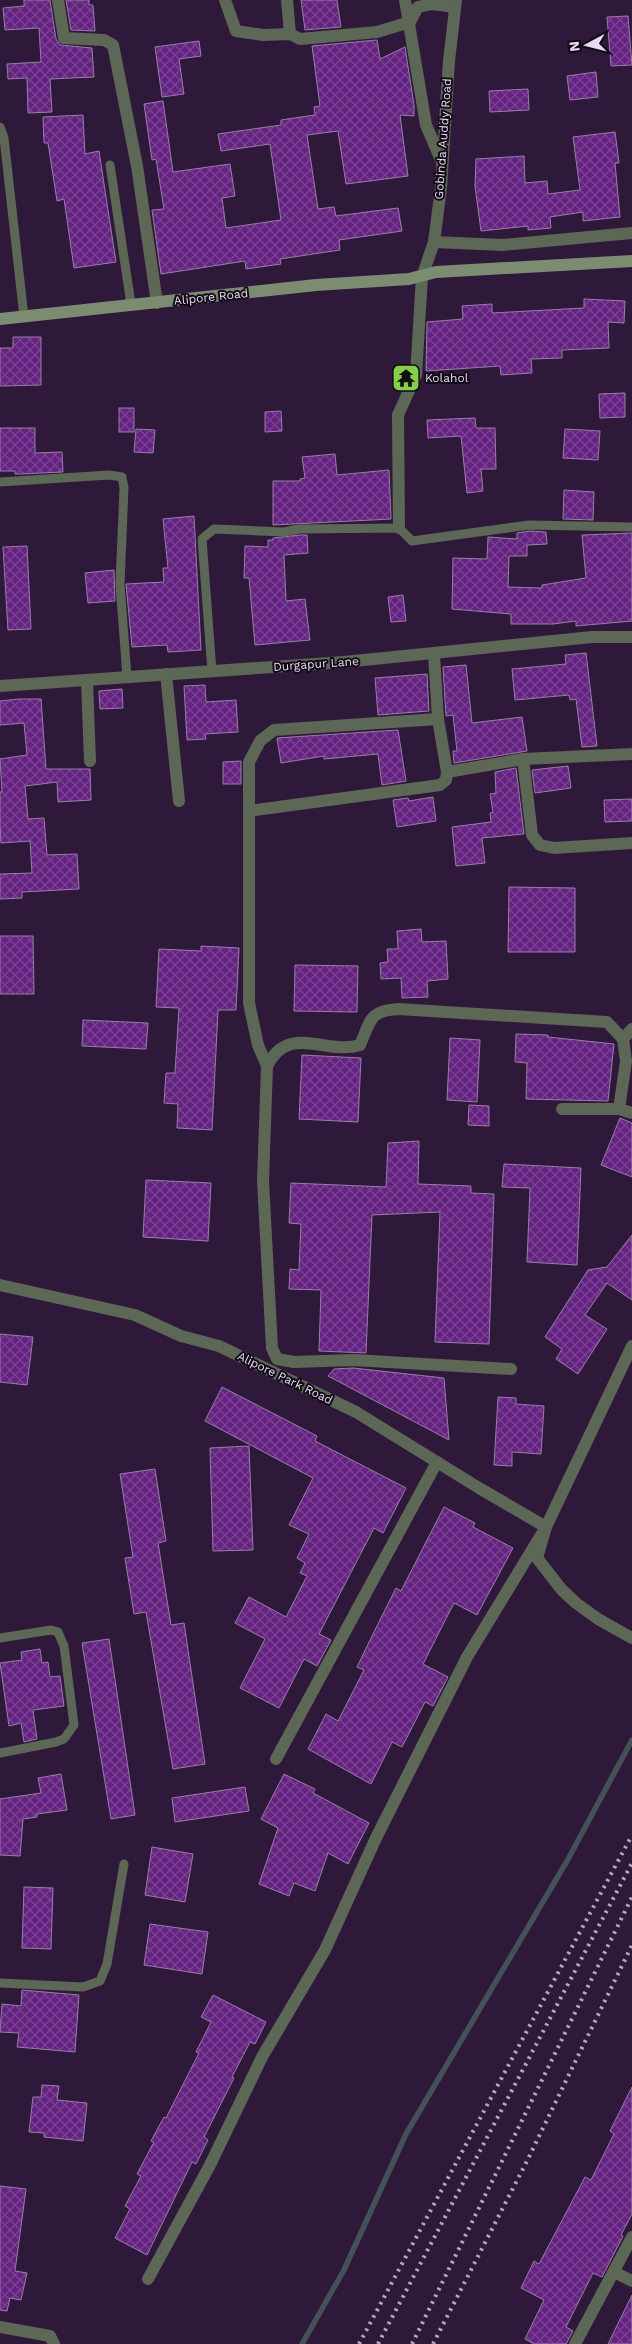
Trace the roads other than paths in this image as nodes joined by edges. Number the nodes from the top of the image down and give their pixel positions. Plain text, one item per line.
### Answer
1 (58, 0) edge
2 (225, 0) edge
3 (287, 0) edge
4 (405, 0) edge
5 (456, 3) edge
6 (410, 22) junction
7 (290, 34) junction
8 (0, 127) edge
9 (442, 162) junction
10 (110, 165) dead end
11 (632, 234) edge
12 (434, 242) junction
13 (632, 261) edge
14 (632, 268) edge
15 (436, 276) junction
16 (422, 277) junction
17 (157, 303) junction
18 (131, 304) junction
19 (24, 317) junction
20 (0, 319) edge
21 (0, 482) edge
22 (399, 528) junction
23 (632, 528) edge
24 (631, 640) edge
25 (434, 654) junction
26 (212, 671) junction
27 (166, 674) junction
28 (127, 678) junction
29 (87, 681) junction
30 (0, 686) edge
31 (438, 719) junction
32 (632, 754) edge
33 (523, 759) junction
34 (90, 761) dead end
35 (447, 772) junction
36 (178, 801) dead end
37 (249, 811) junction
38 (632, 843) edge
39 (632, 1029) edge
40 (623, 1039) junction
41 (267, 1066) junction
42 (562, 1109) dead end
43 (619, 1109) junction
44 (632, 1113) edge
45 (0, 1285) edge
46 (632, 1346) edge
47 (511, 1369) dead end
48 (437, 1462) junction
49 (546, 1527) junction
50 (630, 1636) edge
51 (0, 1638) edge
52 (0, 1753) edge
53 (276, 1758) dead end
54 (124, 1864) dead end
55 (0, 1983) edge
56 (632, 2237) edge
57 (614, 2272) junction
58 (148, 2279) dead end
59 (632, 2280) edge
60 (0, 2327) edge
61 (54, 2344) edge
62 (575, 2344) edge

1 - 17 street
2 - 7 street
3 - 7 street
4 - 6 street
5 - 6 street
5 - 9 street, Gobinda Auddy Road
6 - 7 street
6 - 9 street
8 - 19 lane
9 - 12 street, Gobinda Auddy Road
10 - 18 lane
11 - 12 street
12 - 16 street, Gobinda Auddy Road
13 - 15 main road, Alipore Road
14 - 15 main road, Alipore Road
15 - 16 main road, Alipore Road
16 - 17 main road, Alipore Road
16 - 22 street, Gobinda Auddy Road
17 - 18 main road, Alipore Road
18 - 19 main road, Alipore Road
19 - 20 main road, Alipore Road
21 - 28 lane
22 - 23 lane
22 - 26 lane
24 - 25 street, Durgapur Lane
25 - 26 street, Durgapur Lane
25 - 31 street
26 - 27 street, Durgapur Lane
27 - 28 street, Durgapur Lane
27 - 36 street
28 - 29 street, Durgapur Lane
29 - 30 street, Durgapur Lane
29 - 34 street
31 - 35 street
31 - 37 street
32 - 33 street
33 - 35 street
33 - 38 street
35 - 37 street
37 - 41 street
39 - 40 street
40 - 41 street
40 - 43 street
41 - 47 street
42 - 43 street
43 - 44 street
45 - 48 street, Alipore Park Road
46 - 49 street
48 - 49 street, Alipore Park Road
48 - 53 street
49 - 50 street
49 - 58 street
51 - 52 lane
54 - 55 lane
56 - 57 street
57 - 59 street
57 - 62 street
60 - 61 street

